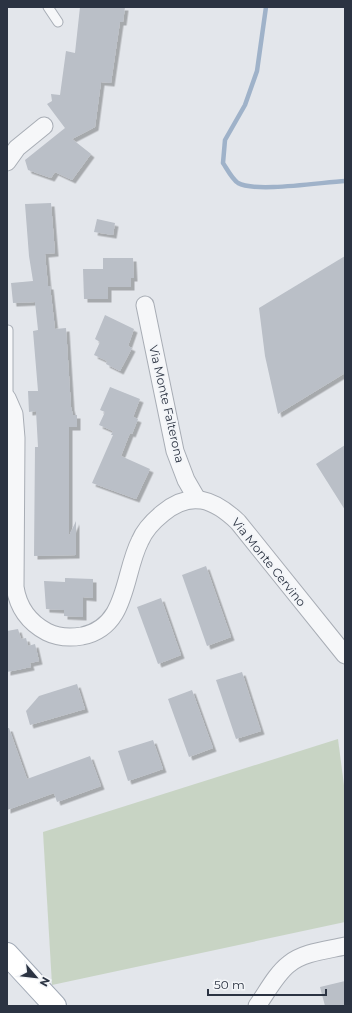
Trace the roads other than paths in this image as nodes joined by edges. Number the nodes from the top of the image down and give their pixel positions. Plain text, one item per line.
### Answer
1 (48, 7) edge
2 (58, 22) dead end
3 (44, 126) dead end
4 (7, 162) edge
5 (145, 305) dead end
6 (8, 330) edge
7 (8, 399) edge
8 (197, 499) junction
9 (345, 655) edge
10 (345, 946) edge
11 (7, 954) edge
12 (55, 1006) edge
13 (257, 1006) edge

1 - 2 lane
3 - 4 street
5 - 8 street, Via Monte Falterona
6 - 7 lane
7 - 8 street
8 - 9 street, Via Monte Cervino
10 - 13 street
11 - 12 main road

